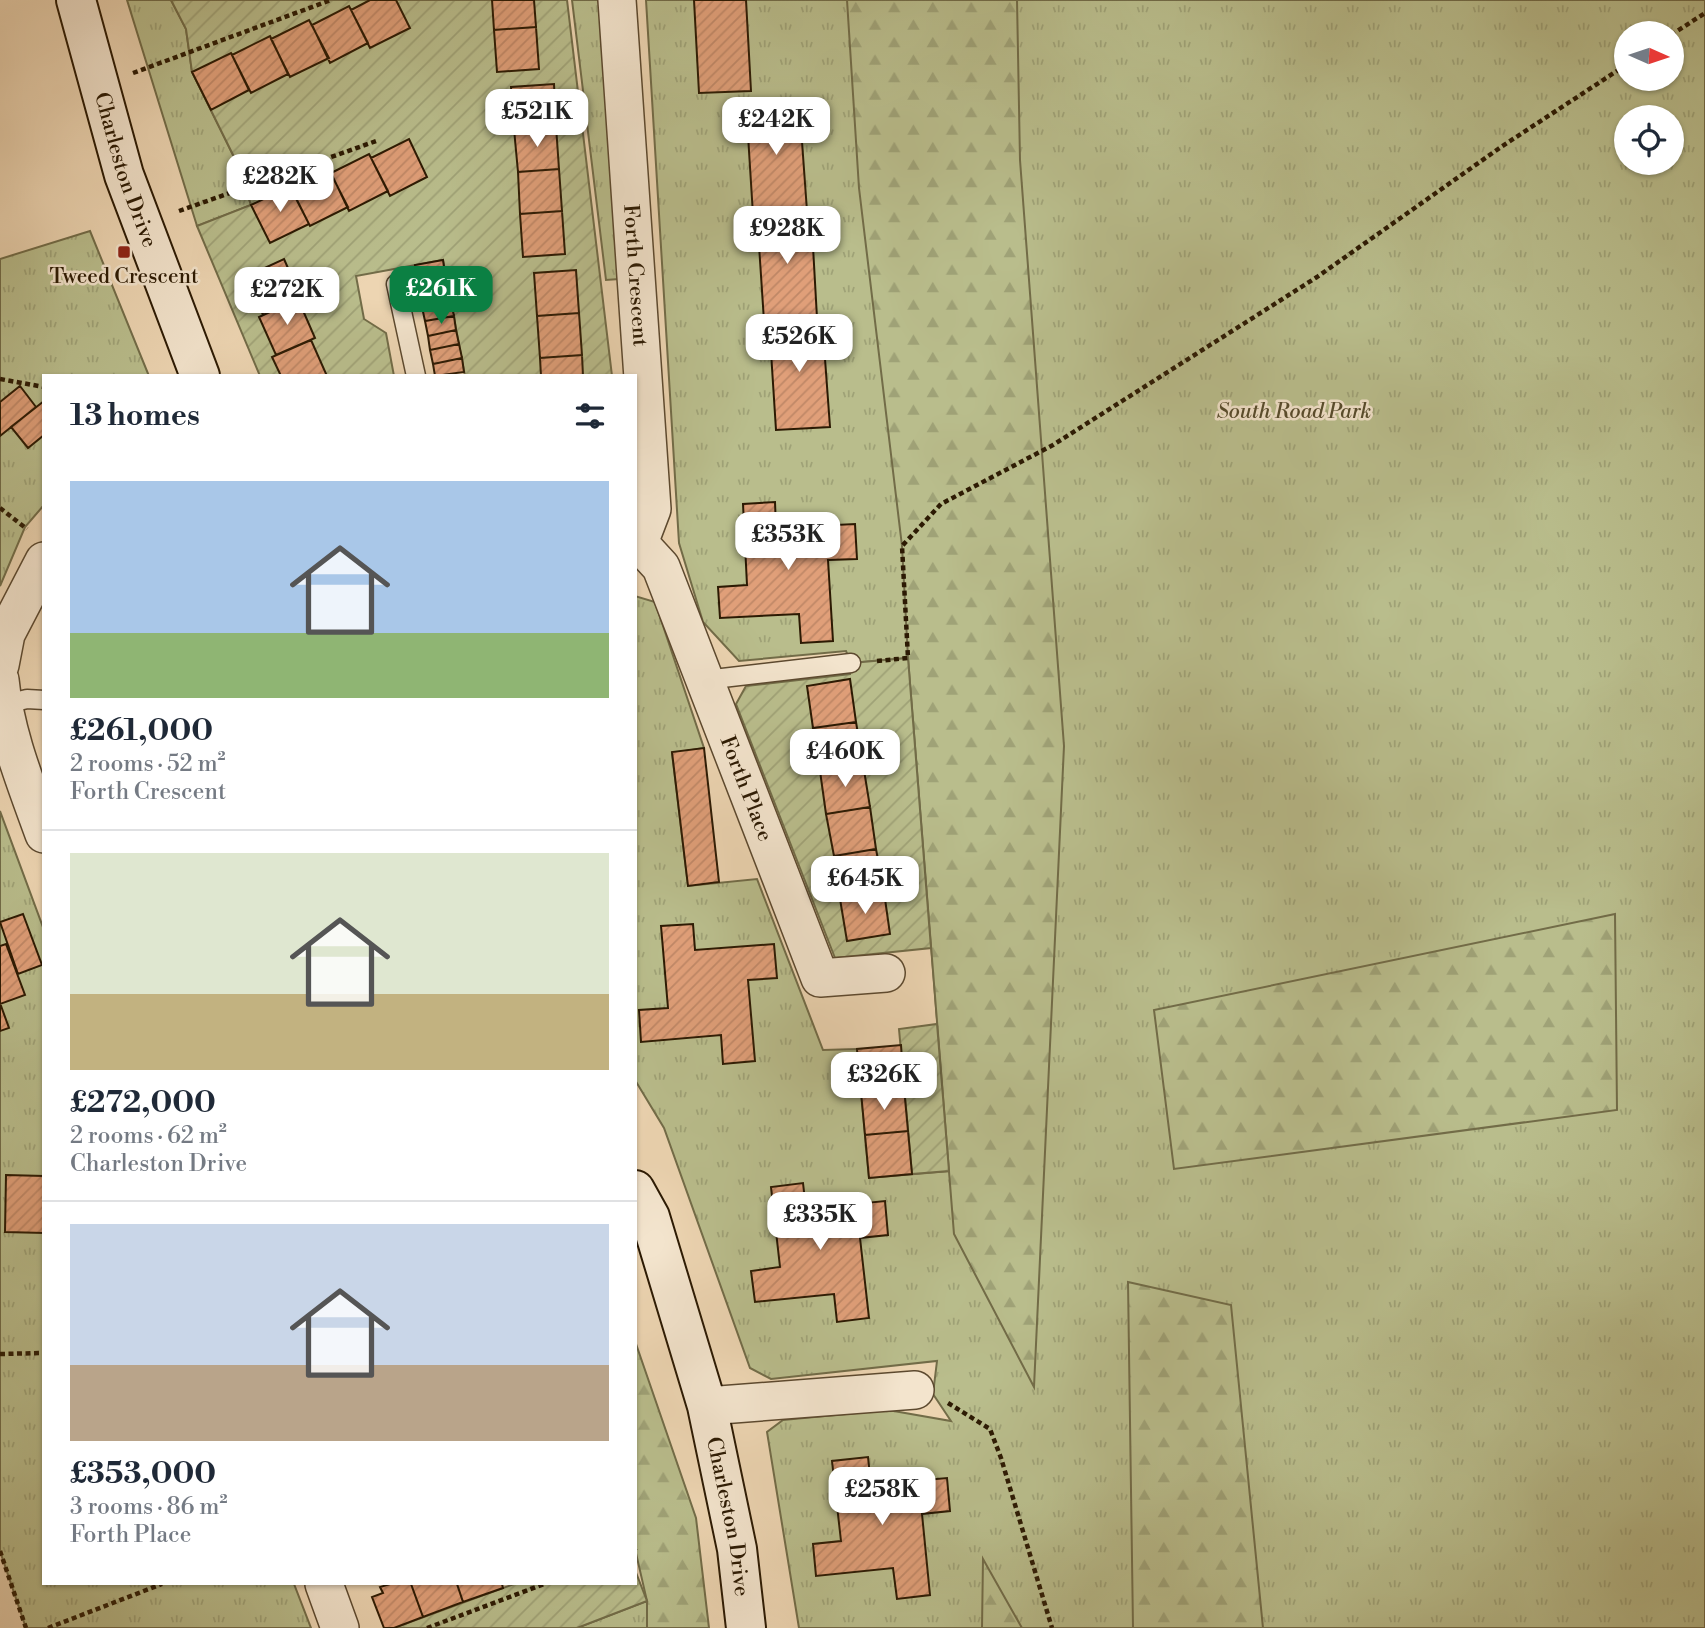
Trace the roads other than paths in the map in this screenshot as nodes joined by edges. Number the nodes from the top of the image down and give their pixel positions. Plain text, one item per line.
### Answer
1 (76, 0) edge
2 (617, 0) edge
3 (396, 284) dead end
4 (200, 374) edge
5 (416, 374) edge
6 (637, 544) edge
7 (39, 548) edge
8 (851, 663) dead end
9 (0, 665) edge
10 (705, 680) junction
11 (1, 692) edge
12 (42, 700) edge
13 (42, 828) edge
14 (886, 973) dead end
15 (637, 1194) edge
16 (915, 1390) road end
17 (707, 1406) junction
18 (324, 1585) edge
19 (340, 1628) edge
20 (746, 1628) edge

1 - 4 street, Charleston Drive
2 - 6 street, Forth Crescent
3 - 5 lane
6 - 10 street, Forth Place
7 - 9 street
8 - 10 lane
10 - 14 street, Forth Place
11 - 12 lane
11 - 13 street
15 - 17 street, Charleston Drive
16 - 17 street, Charleston Drive
17 - 20 street, Charleston Drive
18 - 19 street

